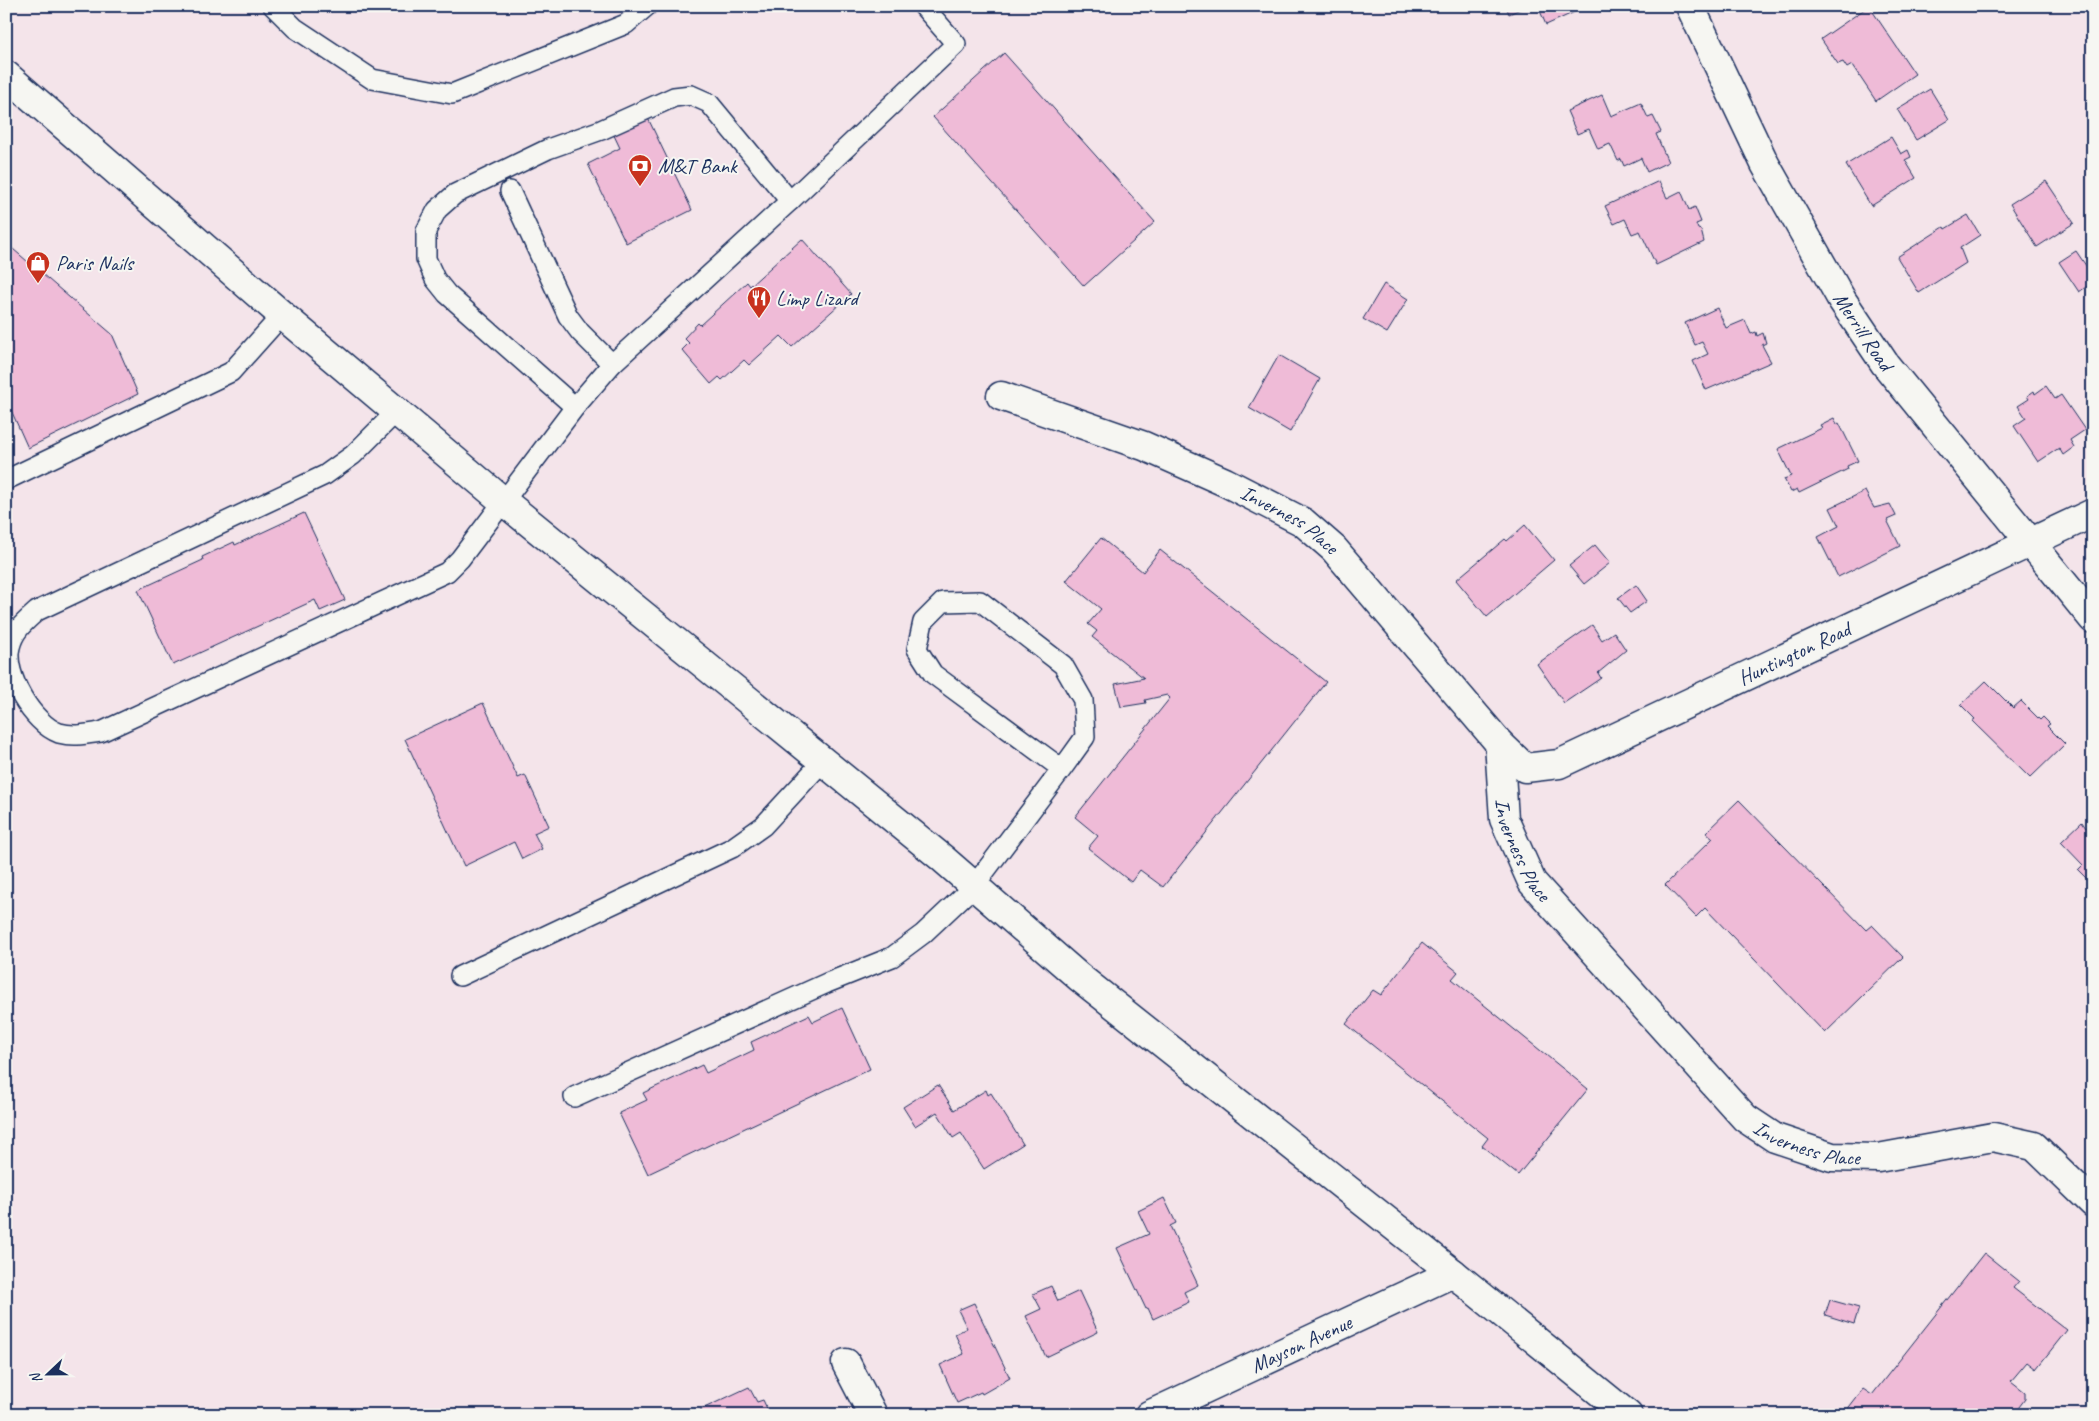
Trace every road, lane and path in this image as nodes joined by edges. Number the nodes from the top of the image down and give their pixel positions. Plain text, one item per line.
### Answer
1 (273, 6) edge
2 (647, 6) edge
3 (923, 6) edge
4 (1690, 6) edge
5 (6, 75) edge
6 (510, 191) dead end
7 (790, 202) junction
8 (282, 315) junction
9 (612, 364) junction
10 (1001, 396) dead end
11 (575, 406) junction
12 (397, 411) junction
13 (6, 480) edge
14 (503, 501) junction
15 (2093, 513) edge
16 (2028, 543) junction
17 (2093, 619) edge
18 (1499, 743) junction
19 (823, 761) junction
20 (1062, 769) junction
21 (974, 886) junction
22 (460, 976) dead end
23 (574, 1097) dead end
24 (2093, 1203) edge
25 (1453, 1273) junction
26 (846, 1363) dead end
27 (873, 1415) edge
28 (1149, 1415) edge
29 (1628, 1415) edge

1 - 2 lane
3 - 7 lane
4 - 16 street, Merrill Road
5 - 8 street
6 - 9 lane
7 - 9 lane
7 - 11 lane
8 - 12 street
8 - 13 lane
9 - 11 lane
10 - 18 street, Inverness Place
11 - 14 lane
12 - 14 street
12 - 14 lane
14 - 19 street
15 - 16 street, Huntington Road
16 - 17 street, Merrill Road
16 - 18 street, Huntington Road
18 - 24 street, Inverness Place
19 - 21 street
19 - 22 lane
20 - 20 lane
20 - 21 lane
21 - 23 lane
21 - 25 street
25 - 28 street, Mayson Avenue
25 - 29 street
26 - 27 street

